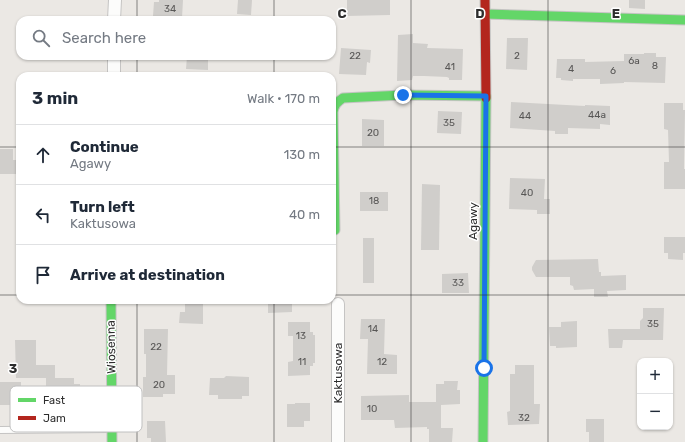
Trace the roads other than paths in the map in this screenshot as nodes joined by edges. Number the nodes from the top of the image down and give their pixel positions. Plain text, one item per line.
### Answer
1 (114, 0) edge
2 (485, 0) edge
3 (485, 14) junction
4 (114, 16) edge
5 (685, 20) edge
6 (114, 60) edge
7 (114, 72) edge
8 (486, 96) junction
9 (336, 103) edge
10 (111, 304) edge
11 (338, 304) dead end
12 (112, 386) edge
13 (0, 430) edge
14 (10, 430) edge
15 (338, 442) edge
16 (483, 442) edge

1 - 4 street
2 - 3 street, Agawy
3 - 5 street
3 - 8 street, Agawy
6 - 7 street
8 - 9 street
8 - 16 street, Agawy
10 - 12 street, Wiosenna
11 - 15 street, Kaktusowa
13 - 14 lane

